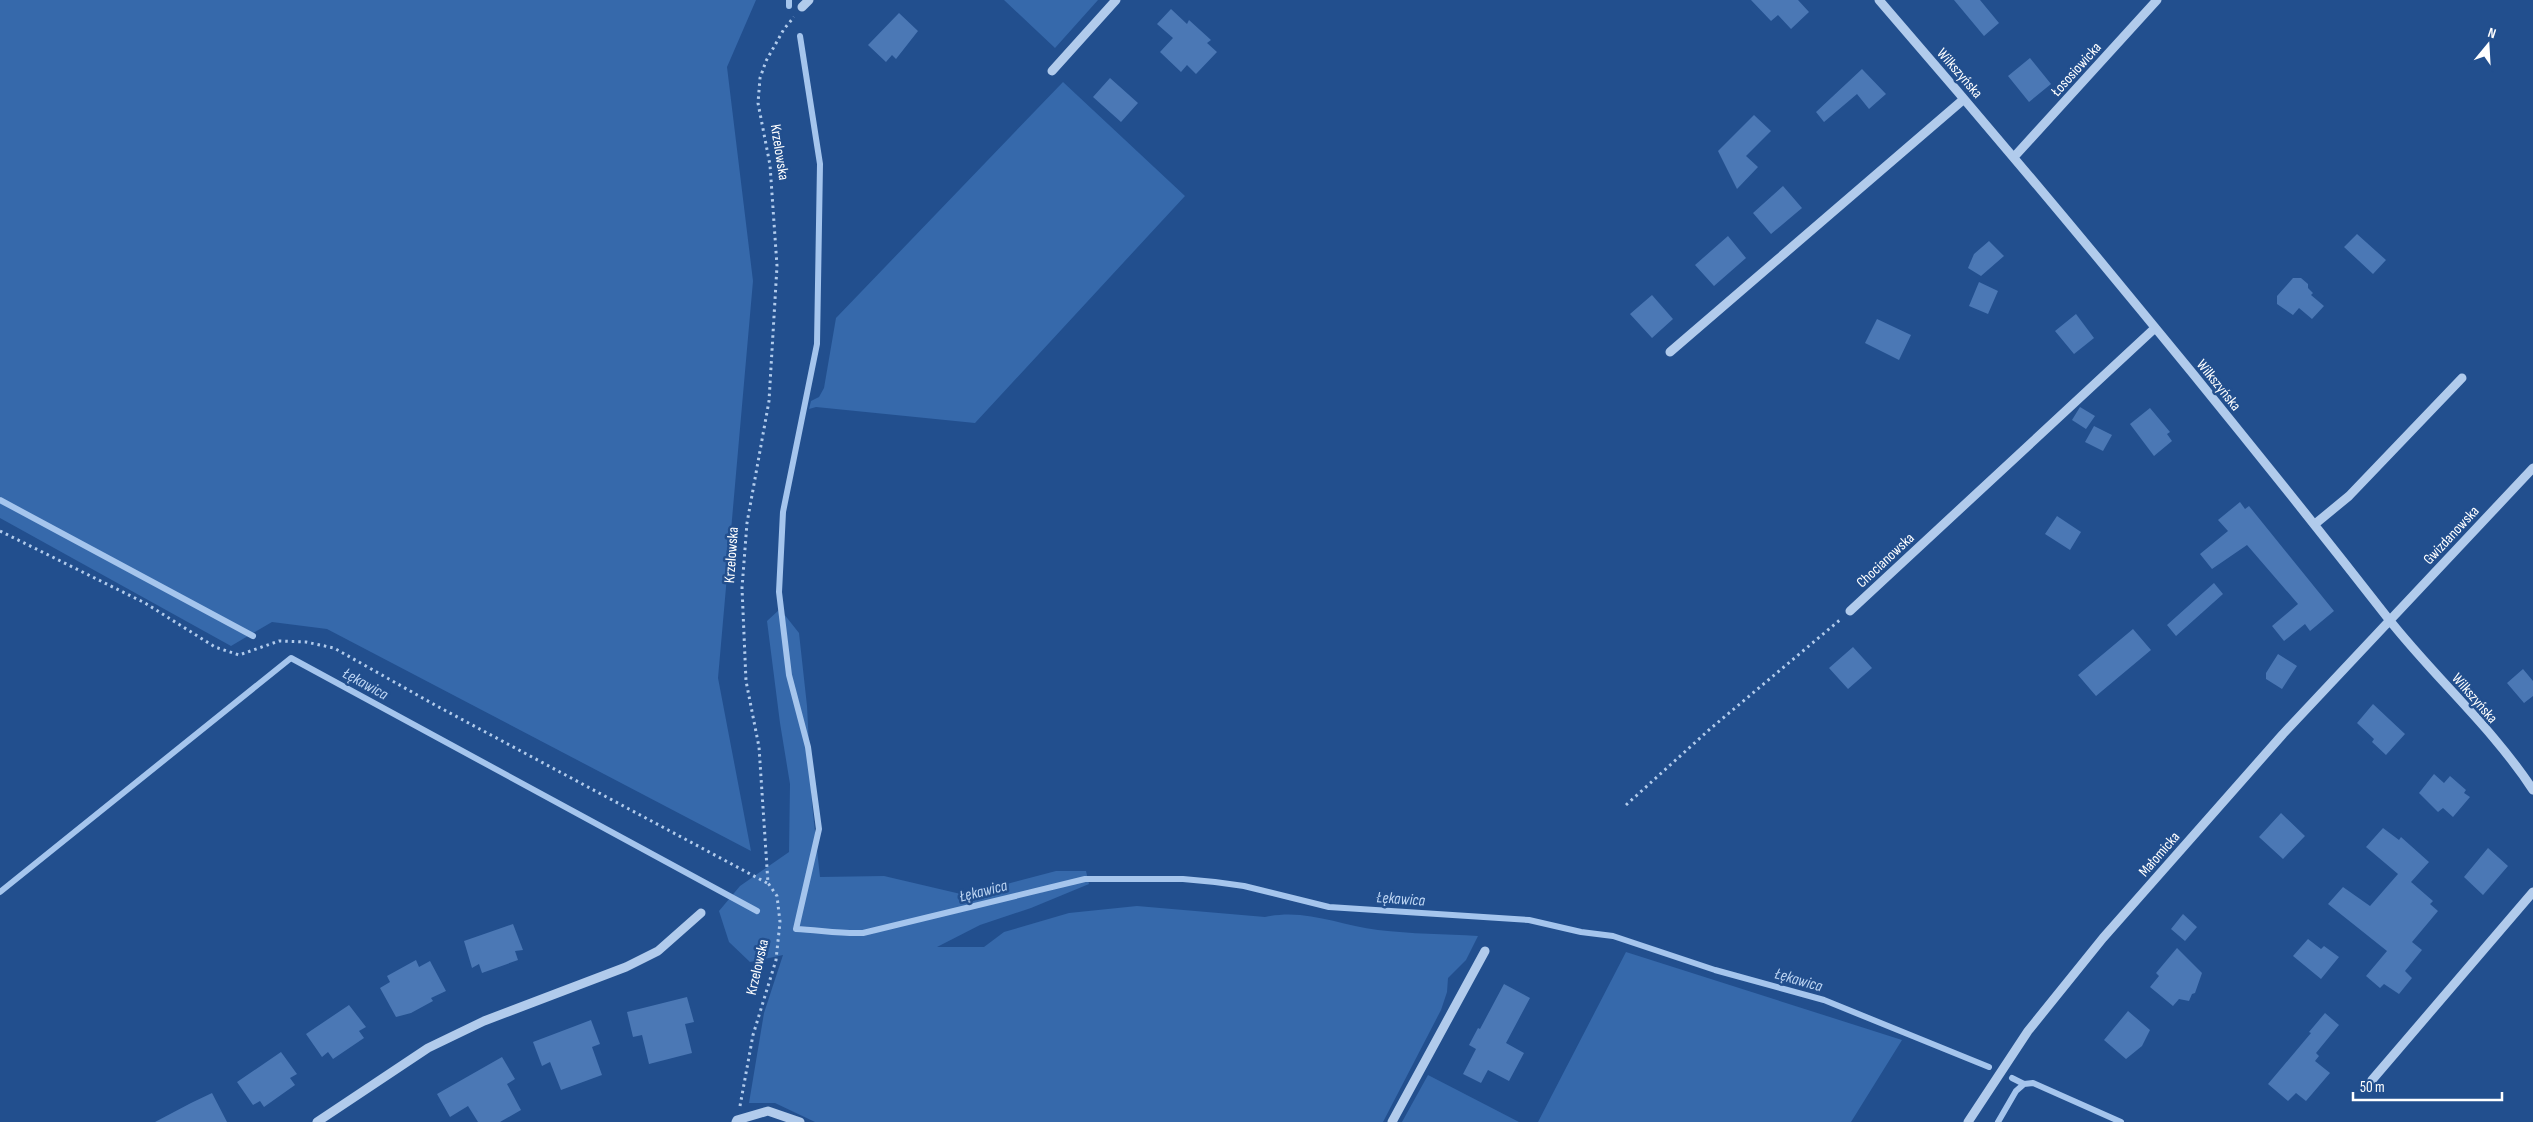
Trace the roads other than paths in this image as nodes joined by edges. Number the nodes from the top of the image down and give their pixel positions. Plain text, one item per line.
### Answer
1 (810, 0) edge
2 (1116, 0) edge
3 (1879, 0) edge
4 (2157, 0) edge
5 (802, 7) road end
6 (1052, 70) dead end
7 (1964, 99) junction
8 (2014, 157) junction
9 (2155, 328) junction
10 (1670, 352) dead end
11 (2462, 378) dead end
12 (2533, 468) edge
13 (2315, 524) junction
14 (1850, 611) road end
15 (2389, 620) junction
16 (2533, 790) edge
17 (2533, 892) edge
18 (701, 913) dead end
19 (1485, 951) dead end
20 (2372, 1080) dead end
21 (737, 1121) edge
22 (317, 1122) edge
23 (800, 1122) edge
24 (1392, 1122) edge
25 (1968, 1122) edge

1 - 5 street
2 - 6 street
3 - 7 street, Wilkszyńska
4 - 8 street, Łososiowicka
7 - 8 street, Wilkszyńska
7 - 10 street
8 - 9 street, Wilkszyńska
9 - 13 street, Wilkszyńska
9 - 14 street, Chocianowska
11 - 13 street
12 - 15 street, Gwizdanowska
13 - 15 street, Wilkszyńska
15 - 16 street, Wilkszyńska
15 - 25 street, Małomicka
17 - 20 street
18 - 22 street
19 - 24 street
21 - 23 street

